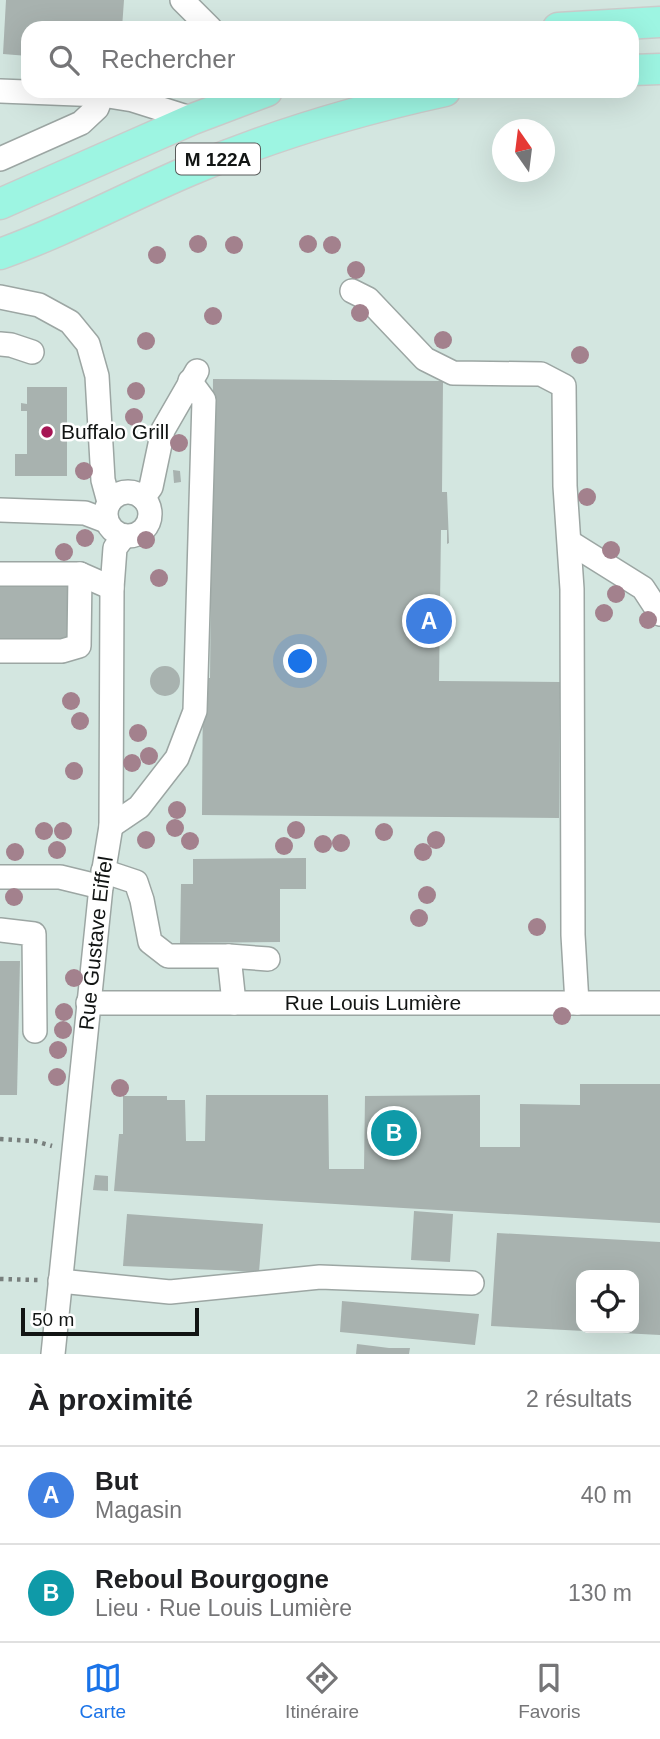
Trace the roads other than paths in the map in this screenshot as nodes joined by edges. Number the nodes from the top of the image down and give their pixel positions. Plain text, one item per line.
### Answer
1 (182, 0) edge
2 (203, 21) edge
3 (660, 22) edge
4 (639, 23) edge
5 (660, 69) edge
6 (639, 70) edge
7 (0, 91) edge
8 (21, 92) edge
9 (101, 98) edge
10 (121, 98) edge
11 (248, 98) edge
12 (413, 98) edge
13 (193, 119) junction
14 (0, 159) edge
15 (0, 204) edge
16 (0, 254) edge
17 (352, 291) dead end
18 (0, 297) edge
19 (0, 344) edge
20 (32, 352) dead end
21 (143, 498) junction
22 (0, 510) edge
23 (108, 511) junction
24 (124, 536) junction
25 (571, 543) junction
26 (0, 573) edge
27 (80, 574) junction
28 (113, 588) junction
29 (660, 614) edge
30 (0, 651) edge
31 (111, 826) junction
32 (0, 877) edge
33 (102, 879) junction
34 (0, 930) edge
35 (229, 956) junction
36 (268, 959) dead end
37 (88, 1003) junction
38 (234, 1003) junction
39 (577, 1003) junction
40 (660, 1003) edge
41 (35, 1031) dead end
42 (60, 1281) junction
43 (472, 1283) dead end
44 (53, 1354) edge

1 - 2 street
3 - 4 main road
5 - 6 main road
7 - 8 street
9 - 14 street
10 - 13 street
11 - 13 main road, M 122A
12 - 16 main road, M 122A
13 - 15 main road, M 122A
17 - 25 street
18 - 23 street
19 - 20 street
21 - 23 street
21 - 24 street
21 - 31 street
22 - 23 street
23 - 24 street
24 - 28 street, Rue Gustave Eiffel
25 - 29 street
25 - 39 street
26 - 27 street
27 - 28 street
27 - 30 street
28 - 31 street, Rue Gustave Eiffel
31 - 33 street, Rue Gustave Eiffel
32 - 33 street
33 - 35 street
33 - 37 street, Rue Gustave Eiffel
34 - 41 street
35 - 36 street
35 - 38 street
37 - 38 street, Rue Louis Lumière
37 - 42 street, Rue Gustave Eiffel
38 - 39 street, Rue Louis Lumière
39 - 40 street, Rue Louis Lumière
42 - 43 street
42 - 44 street, Rue Gustave Eiffel

